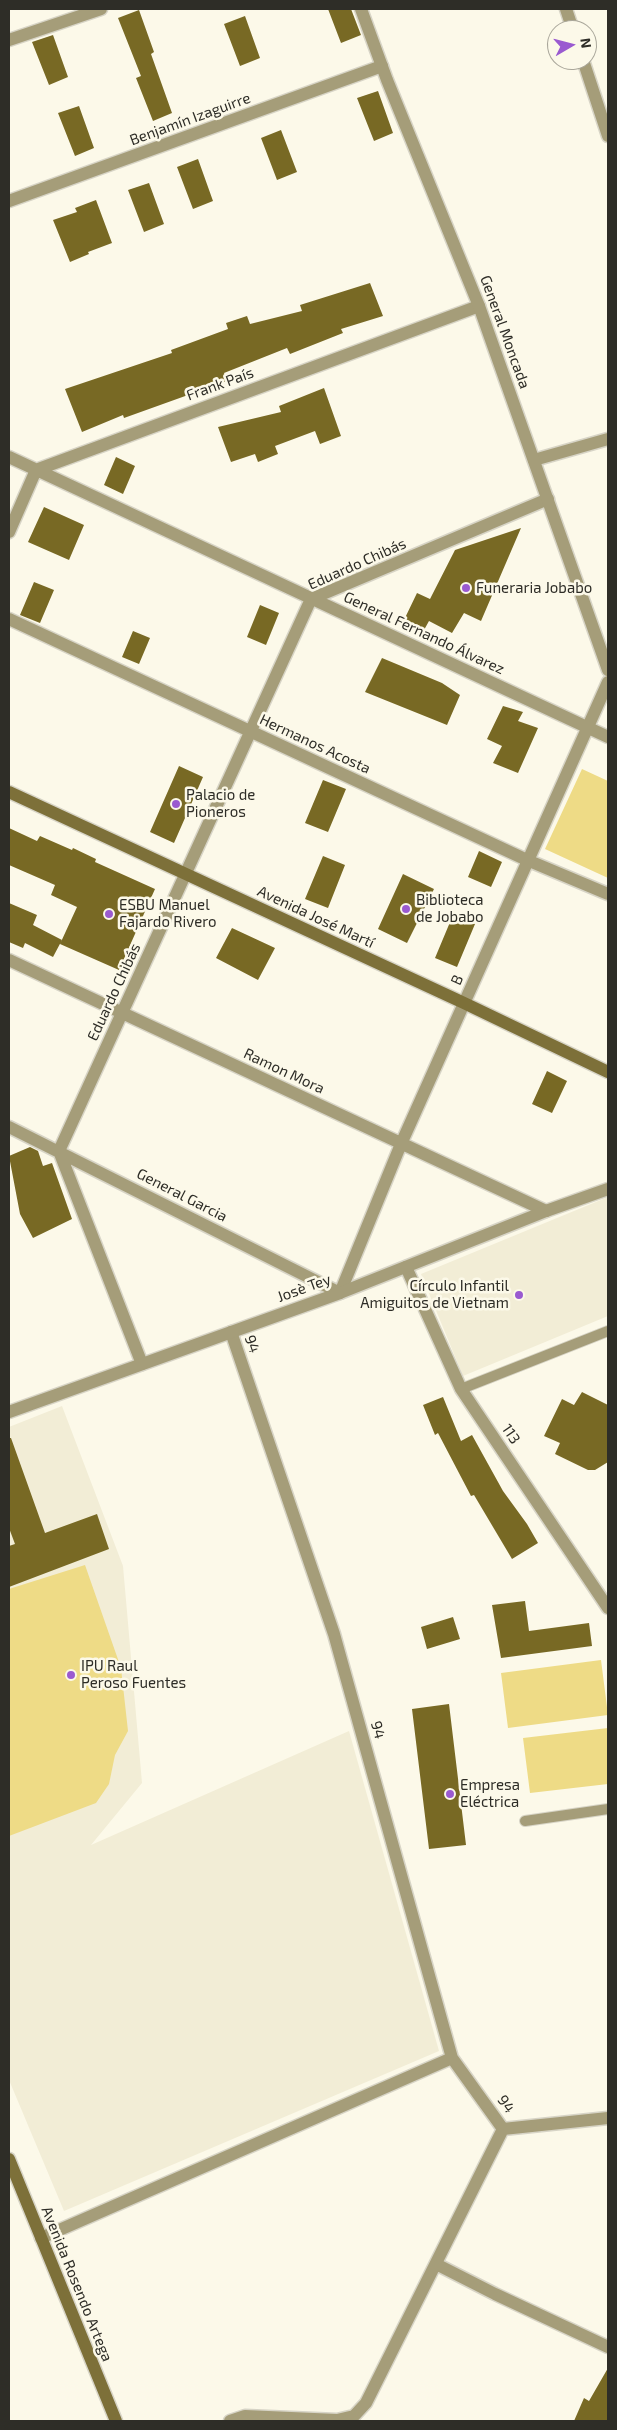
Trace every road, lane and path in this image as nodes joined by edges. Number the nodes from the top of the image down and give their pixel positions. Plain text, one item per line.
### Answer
1 (101, 9) edge
2 (361, 9) edge
3 (9, 40) edge
4 (382, 66) junction
5 (587, 70) edge
6 (604, 111) edge
7 (608, 136) edge
8 (9, 201) edge
9 (479, 306) junction
10 (608, 439) edge
11 (9, 457) edge
12 (534, 460) junction
13 (36, 470) junction
14 (548, 499) junction
15 (9, 532) edge
16 (312, 598) junction
17 (9, 619) edge
18 (608, 670) edge
19 (608, 682) edge
20 (588, 728) junction
21 (251, 732) junction
22 (608, 737) edge
23 (9, 792) edge
24 (527, 860) junction
25 (186, 874) junction
26 (608, 894) edge
27 (9, 960) edge
28 (464, 1003) junction
29 (122, 1013) junction
30 (608, 1072) edge
31 (9, 1127) edge
32 (401, 1144) junction
33 (59, 1151) junction
34 (608, 1189) edge
35 (546, 1211) junction
36 (406, 1267) junction
37 (340, 1293) junction
38 (608, 1331) edge
39 (231, 1332) junction
40 (142, 1364) junction
41 (461, 1389) junction
42 (9, 1412) edge
43 (608, 1608) edge
44 (608, 1809) edge
45 (525, 1821) dead end
46 (452, 2058) junction
47 (608, 2118) edge
48 (503, 2129) junction
49 (9, 2159) edge
50 (41, 2238) junction
51 (436, 2264) junction
52 (608, 2347) edge
53 (116, 2421) edge
54 (230, 2421) edge

1 - 3 street
2 - 4 street, General Moncada
4 - 8 street, Benjamín Izaguirre
4 - 9 street, General Moncada
5 - 6 street
6 - 7 street
9 - 12 street, General Moncada
9 - 13 street, Frank País
10 - 12 street
11 - 13 street, General Fernando Álvarez
12 - 14 street, General Moncada
13 - 15 street
13 - 16 street, General Fernando Álvarez
14 - 16 street, Eduardo Chibás
14 - 18 street, General Moncada
16 - 20 street, General Fernando Álvarez
16 - 21 street, Eduardo Chibás
17 - 21 street, Hermanos Acosta
19 - 20 street, B
20 - 22 street, General Fernando Álvarez
20 - 24 street, B
21 - 24 street, Hermanos Acosta
21 - 25 street, Eduardo Chibás
23 - 25 main road, Avenida José Martí
24 - 26 street, Hermanos Acosta
24 - 28 street, B
25 - 28 main road, Avenida José Martí
25 - 29 street, Eduardo Chibás
27 - 29 street, Ramon Mora
28 - 30 main road, Avenida José Martí
28 - 32 street, B
29 - 32 street, Ramon Mora
29 - 33 street, Eduardo Chibás
31 - 33 street, General Garcia
32 - 35 street, Ramon Mora
32 - 37 street, B
33 - 37 street, General Garcia
33 - 40 street
34 - 35 street, Josè Tey
35 - 36 street, Josè Tey
36 - 37 street, Josè Tey
36 - 41 street, 113
37 - 39 street, Josè Tey
38 - 41 lane
39 - 40 street, Josè Tey
39 - 46 street, 94
40 - 42 street, Josè Tey
41 - 43 street, 113
44 - 45 lane
46 - 48 street, 94
46 - 50 street
47 - 48 street
48 - 51 street
49 - 50 main road, Avenida Rosendo Artega
50 - 53 main road, Avenida Rosendo Artega
51 - 52 street
51 - 54 street

